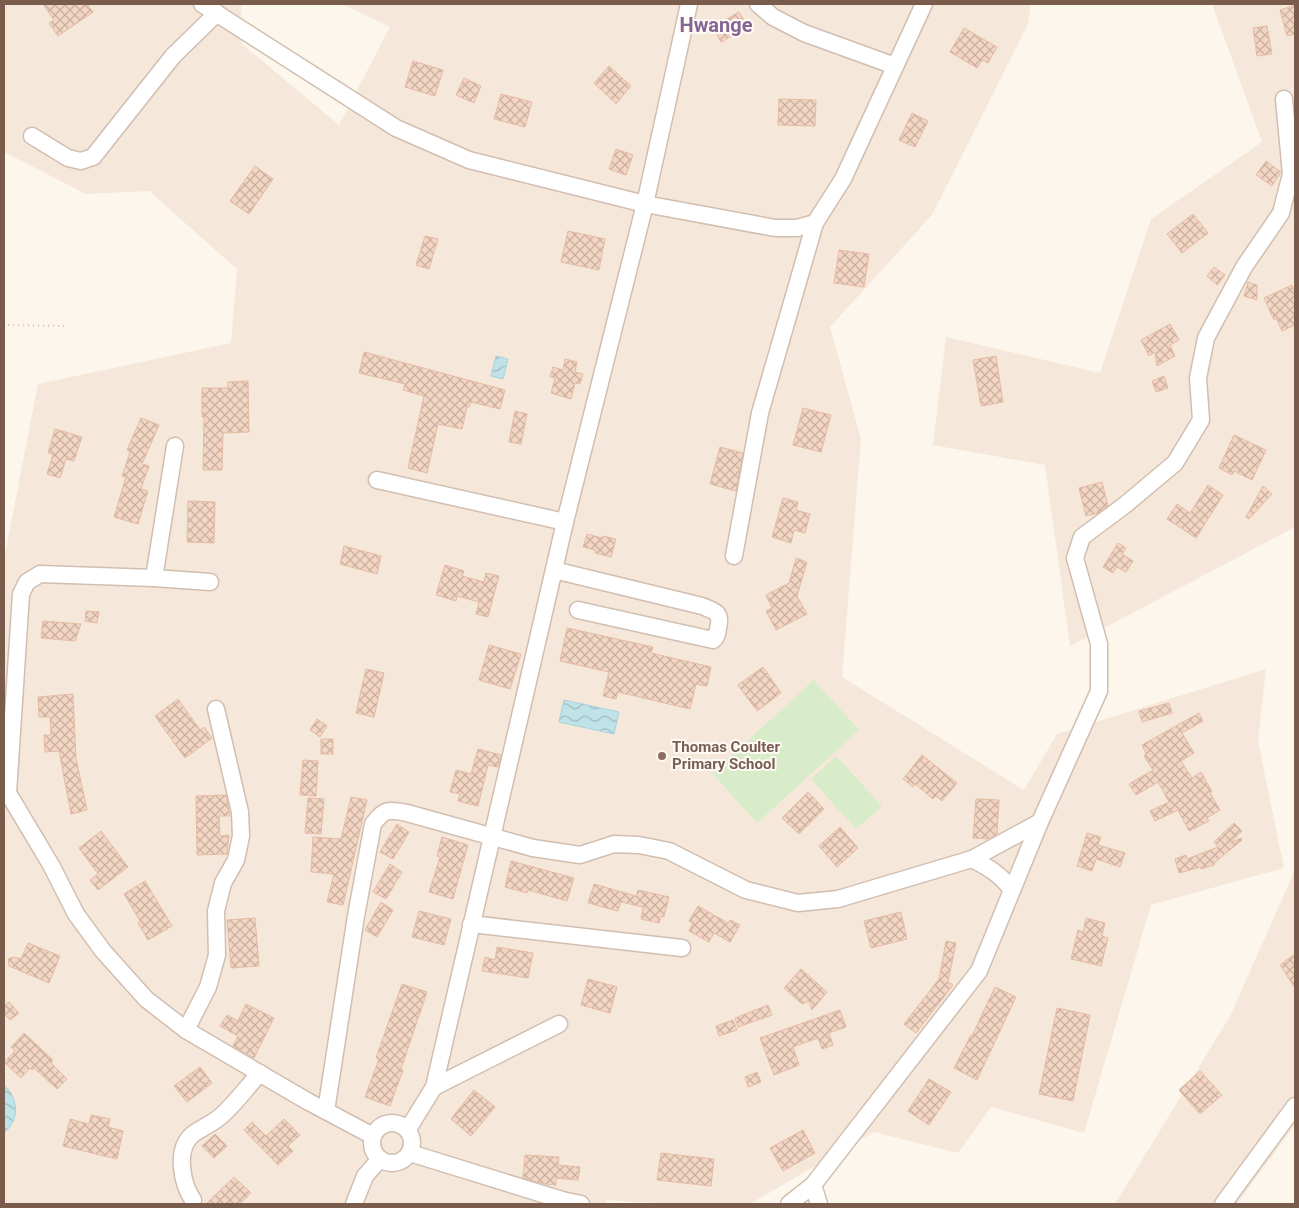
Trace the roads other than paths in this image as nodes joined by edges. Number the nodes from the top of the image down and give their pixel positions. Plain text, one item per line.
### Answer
1 (202, 4) edge
2 (689, 4) edge
3 (758, 4) edge
4 (924, 4) edge
5 (216, 13) junction
6 (895, 66) junction
7 (1284, 99) dead end
8 (32, 136) dead end
9 (645, 204) junction
10 (815, 223) junction
11 (175, 446) dead end
12 (377, 480) dead end
13 (565, 522) junction
14 (734, 556) dead end
15 (554, 570) junction
16 (154, 578) junction
17 (210, 582) dead end
18 (578, 610) dead end
19 (216, 709) dead end
20 (6, 792) edge
21 (1040, 822) junction
22 (492, 836) junction
23 (972, 859) junction
24 (1011, 889) junction
25 (471, 924) junction
26 (682, 948) dead end
27 (559, 1024) dead end
28 (186, 1030) junction
29 (260, 1073) junction
30 (434, 1087) junction
31 (1295, 1106) edge
32 (326, 1111) junction
33 (408, 1129) junction
34 (373, 1136) junction
35 (410, 1153) junction
36 (380, 1159) junction
37 (814, 1185) junction
38 (193, 1200) dead end
39 (354, 1204) edge
40 (581, 1204) edge
41 (788, 1204) edge
42 (818, 1204) edge
43 (1223, 1204) edge

1 - 5 street
2 - 9 street
3 - 6 street
4 - 6 street
5 - 8 street
5 - 9 street
6 - 10 street
7 - 21 street
9 - 10 street
9 - 13 street
10 - 14 street
11 - 16 street
12 - 13 street
13 - 15 street
15 - 18 street
15 - 22 street
16 - 17 street
16 - 20 street
19 - 28 street
20 - 28 street
21 - 23 street
21 - 24 street
22 - 23 street
22 - 25 street
22 - 32 street
23 - 24 street
24 - 37 street
25 - 26 street
25 - 30 street
27 - 30 street
28 - 29 street
29 - 32 street
29 - 38 street
30 - 33 street
31 - 43 street
32 - 34 street
33 - 34 street
33 - 35 street
34 - 36 street
35 - 36 street
35 - 40 street
36 - 39 street
37 - 41 street
37 - 42 street

